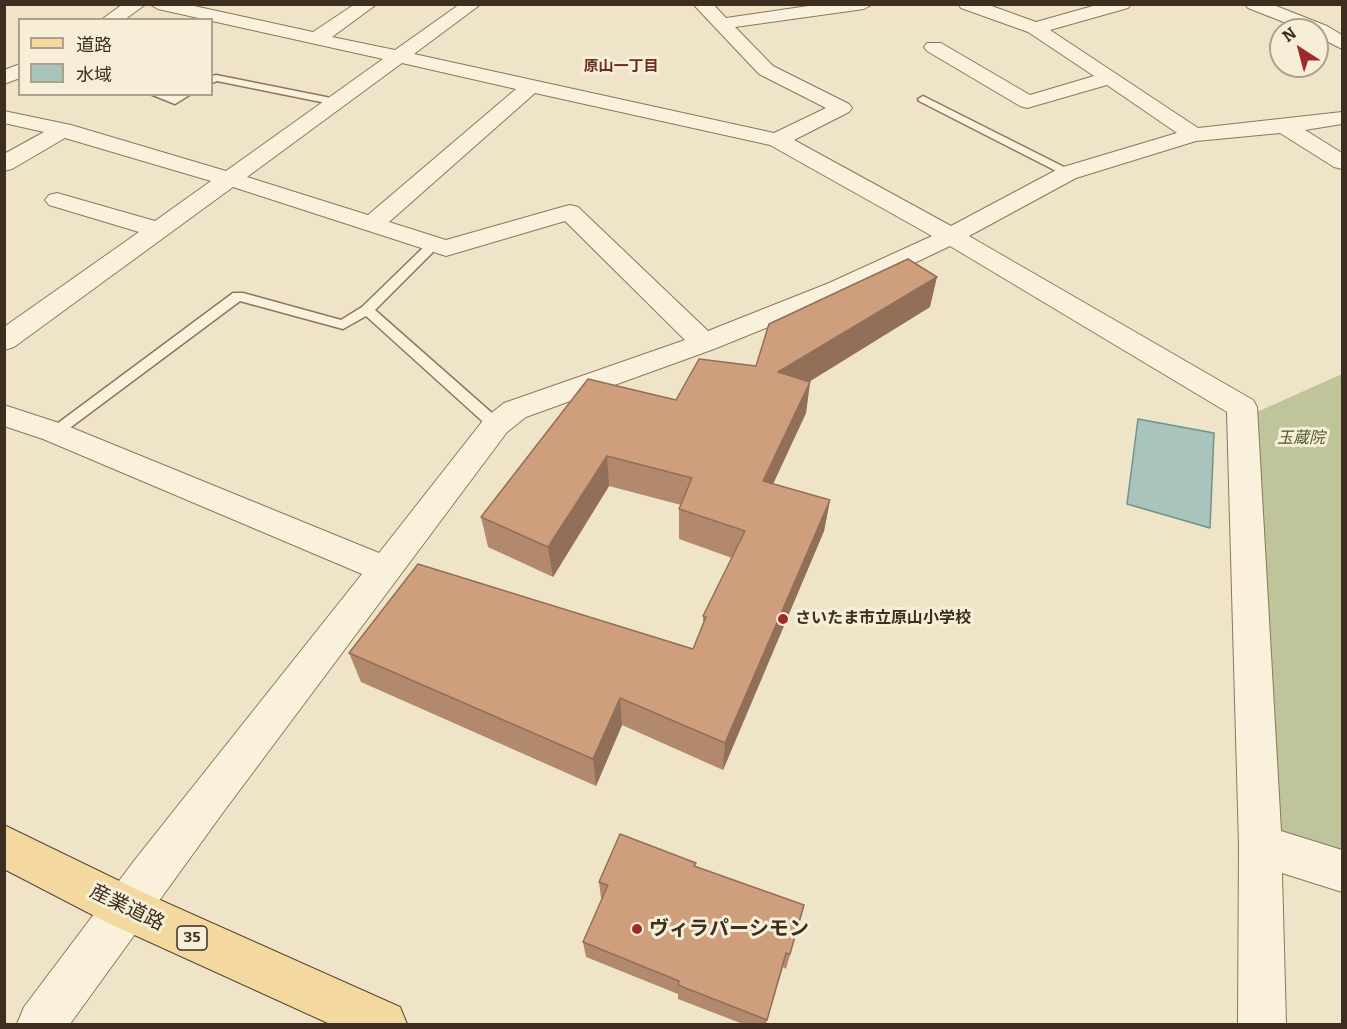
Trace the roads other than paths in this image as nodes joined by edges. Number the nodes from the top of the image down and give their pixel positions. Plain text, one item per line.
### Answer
1 (137, 4) edge
2 (158, 4) edge
3 (368, 4) edge
4 (472, 4) edge
5 (702, 4) edge
6 (864, 4) edge
7 (967, 4) edge
8 (1122, 4) edge
9 (1254, 4) edge
10 (270, 9) dead end
11 (113, 18) edge
12 (245, 24) junction
13 (720, 24) junction
14 (1035, 28) junction
15 (316, 39) junction
16 (1342, 43) edge
17 (934, 47) dead end
18 (400, 56) junction
19 (18, 71) edge
20 (4, 78) edge
21 (1110, 78) junction
22 (213, 80) edge
23 (530, 87) junction
24 (161, 96) edge
25 (183, 96) edge
26 (923, 99) dead end
27 (336, 102) junction
28 (4, 117) edge
29 (1342, 118) edge
30 (1284, 126) junction
31 (63, 130) junction
32 (1194, 135) junction
33 (777, 140) junction
34 (1342, 162) edge
35 (4, 165) edge
36 (1068, 173) junction
37 (230, 179) junction
38 (57, 200) dead end
39 (372, 224) junction
40 (160, 230) junction
41 (951, 236) junction
42 (434, 244) junction
43 (367, 310) junction
44 (4, 342) edge
45 (704, 343) junction
46 (4, 415) edge
47 (496, 425) junction
48 (54, 432) junction
49 (386, 570) junction
50 (1260, 845) junction
51 (4, 846) edge
52 (1342, 871) edge
53 (124, 908) junction
54 (41, 1024) edge
55 (383, 1024) edge
56 (1262, 1024) edge

1 - 11 street
2 - 12 street
3 - 15 street
4 - 18 street
5 - 13 street
6 - 13 street
7 - 14 street
8 - 14 street
9 - 16 street
10 - 12 street
12 - 15 street
13 - 33 street
14 - 21 street
15 - 18 street
17 - 21 street
18 - 23 street
18 - 27 street
19 - 20 street
21 - 32 street
22 - 27 lane
23 - 33 street
23 - 39 street
24 - 25 lane
26 - 36 lane
27 - 37 street
28 - 31 street
29 - 30 street
30 - 32 street
30 - 34 street
31 - 35 street
31 - 37 street
32 - 36 street
33 - 41 street
36 - 41 street
37 - 39 street
37 - 40 street
38 - 40 street
39 - 42 street
40 - 44 street
41 - 45 street
41 - 50 street
42 - 43 lane
42 - 45 street
43 - 47 lane
43 - 48 lane
45 - 47 street
46 - 48 street
47 - 49 street
48 - 49 street
49 - 53 street
50 - 52 street
50 - 56 street
51 - 53 main road, 産業道路 / 35
53 - 54 street
53 - 55 main road, 産業道路 / 35

